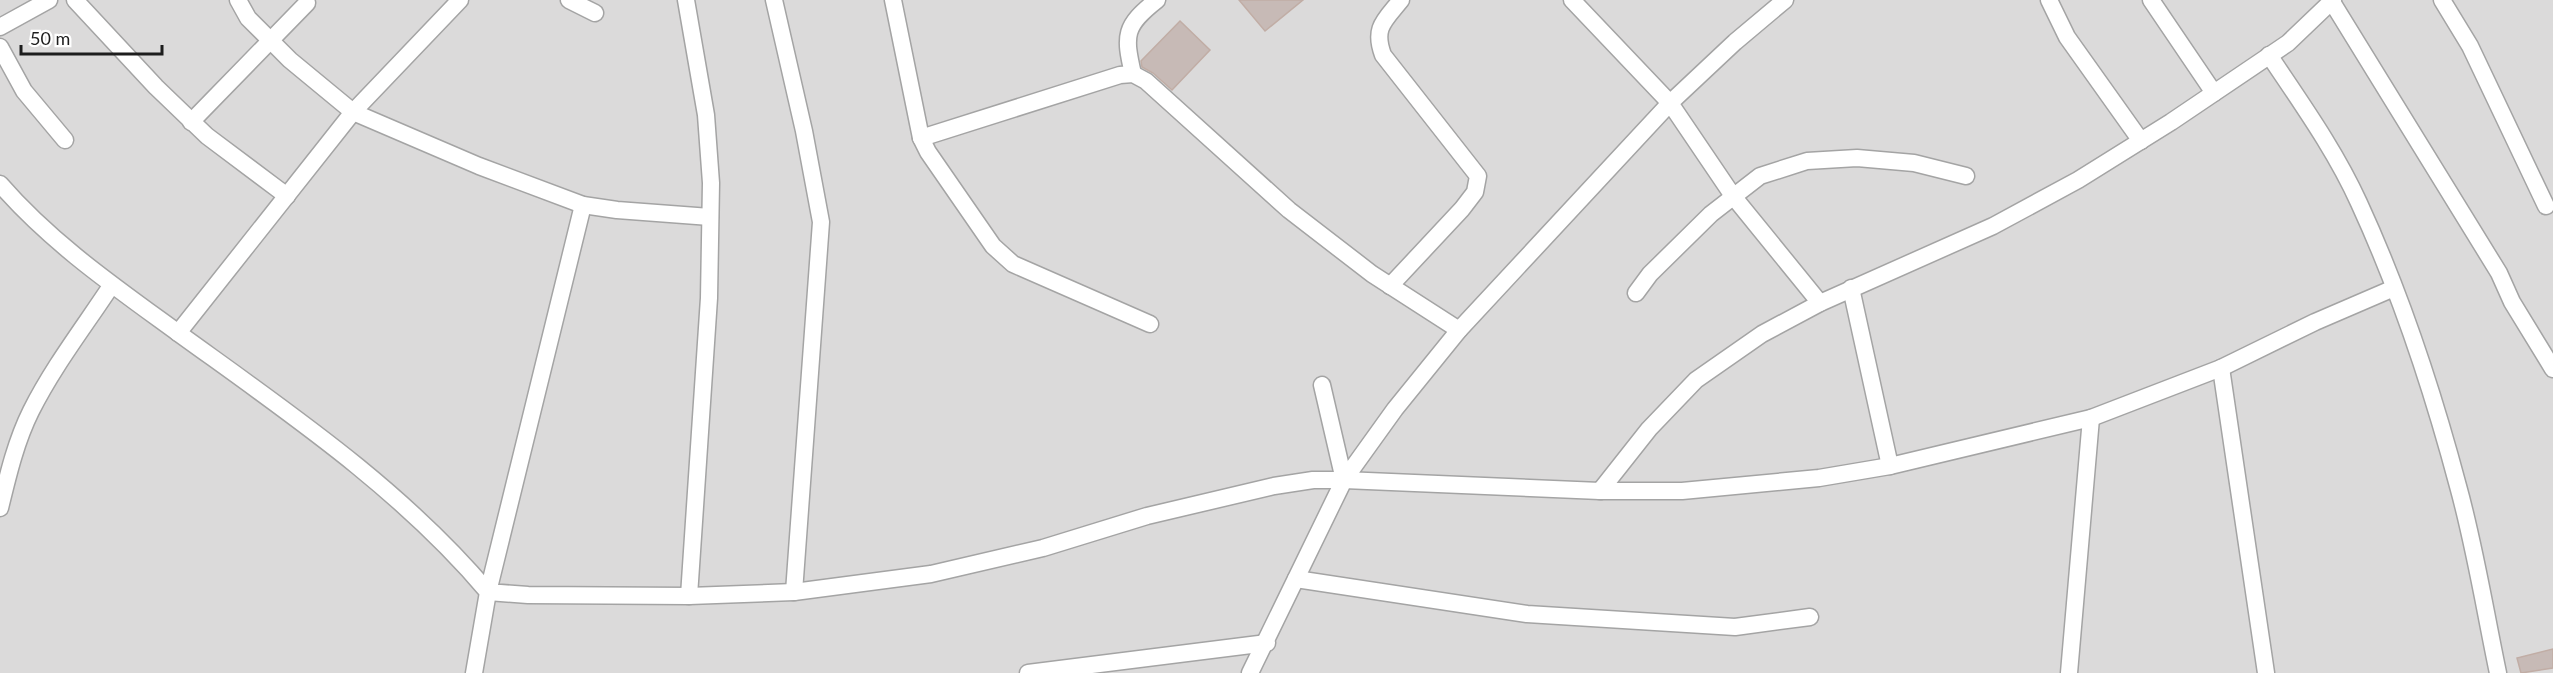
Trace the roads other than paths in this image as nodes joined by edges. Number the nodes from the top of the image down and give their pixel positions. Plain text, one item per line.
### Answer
1 (49, 0) edge
2 (75, 0) edge
3 (238, 0) edge
4 (460, 0) edge
5 (569, 0) edge
6 (686, 0) edge
7 (774, 0) edge
8 (893, 0) edge
9 (1156, 0) edge
10 (1401, 0) edge
11 (1572, 0) edge
12 (1785, 0) edge
13 (2049, 0) edge
14 (2151, 0) edge
15 (2442, 0) edge
16 (2333, 1) edge
17 (307, 3) dead end
18 (595, 13) dead end
19 (0, 27) edge
20 (270, 39) junction
21 (0, 47) edge
22 (2269, 55) junction
23 (1133, 74) junction
24 (2214, 93) junction
25 (1670, 103) junction
26 (353, 112) junction
27 (191, 122) junction
28 (921, 138) junction
29 (66, 140) dead end
30 (2141, 141) junction
31 (1966, 176) dead end
32 (0, 184) edge
33 (287, 196) junction
34 (1733, 196) junction
35 (583, 205) junction
36 (2546, 206) dead end
37 (710, 217) junction
38 (111, 286) junction
39 (1390, 286) junction
40 (1851, 288) junction
41 (2394, 288) junction
42 (1636, 293) dead end
43 (1820, 303) junction
44 (1150, 324) dead end
45 (1459, 330) junction
46 (178, 333) junction
47 (2221, 368) junction
48 (2553, 369) edge
49 (1322, 385) dead end
50 (2091, 418) junction
51 (1890, 466) junction
52 (1344, 480) junction
53 (1600, 491) junction
54 (0, 508) edge
55 (1296, 579) junction
56 (488, 591) junction
57 (794, 592) junction
58 (689, 596) junction
59 (1810, 617) dead end
60 (1267, 643) junction
61 (474, 673) edge
62 (1028, 673) edge
63 (1250, 673) edge
64 (2069, 673) edge
65 (2266, 673) edge
66 (2498, 673) edge

1 - 19 street
2 - 27 street
3 - 20 street
4 - 26 street
5 - 18 street
6 - 37 street
7 - 57 street
8 - 28 street
9 - 23 street
10 - 39 street
11 - 25 street
12 - 25 street
13 - 30 street
14 - 24 street
15 - 36 street
16 - 22 street
16 - 48 street
17 - 20 street
20 - 26 street
20 - 27 street
21 - 29 street
22 - 24 street
22 - 41 street
23 - 28 street
23 - 39 street
24 - 30 street
25 - 34 street
25 - 45 street
26 - 33 street
26 - 35 street
27 - 33 street
28 - 44 street
30 - 40 street
31 - 34 street
32 - 38 street
33 - 46 street
34 - 42 street
34 - 43 street
35 - 37 street
35 - 56 street
37 - 58 street
38 - 46 street
38 - 54 street
39 - 45 street
40 - 43 street
40 - 51 street
41 - 47 street
41 - 66 street
43 - 53 street
45 - 52 street
46 - 56 street
47 - 50 street
47 - 65 street
49 - 52 street
50 - 51 street
50 - 64 street
51 - 53 street
52 - 53 street
52 - 55 street
52 - 57 street
55 - 59 street
55 - 60 street
56 - 58 street
56 - 61 street
57 - 58 street
60 - 62 street
60 - 63 street

